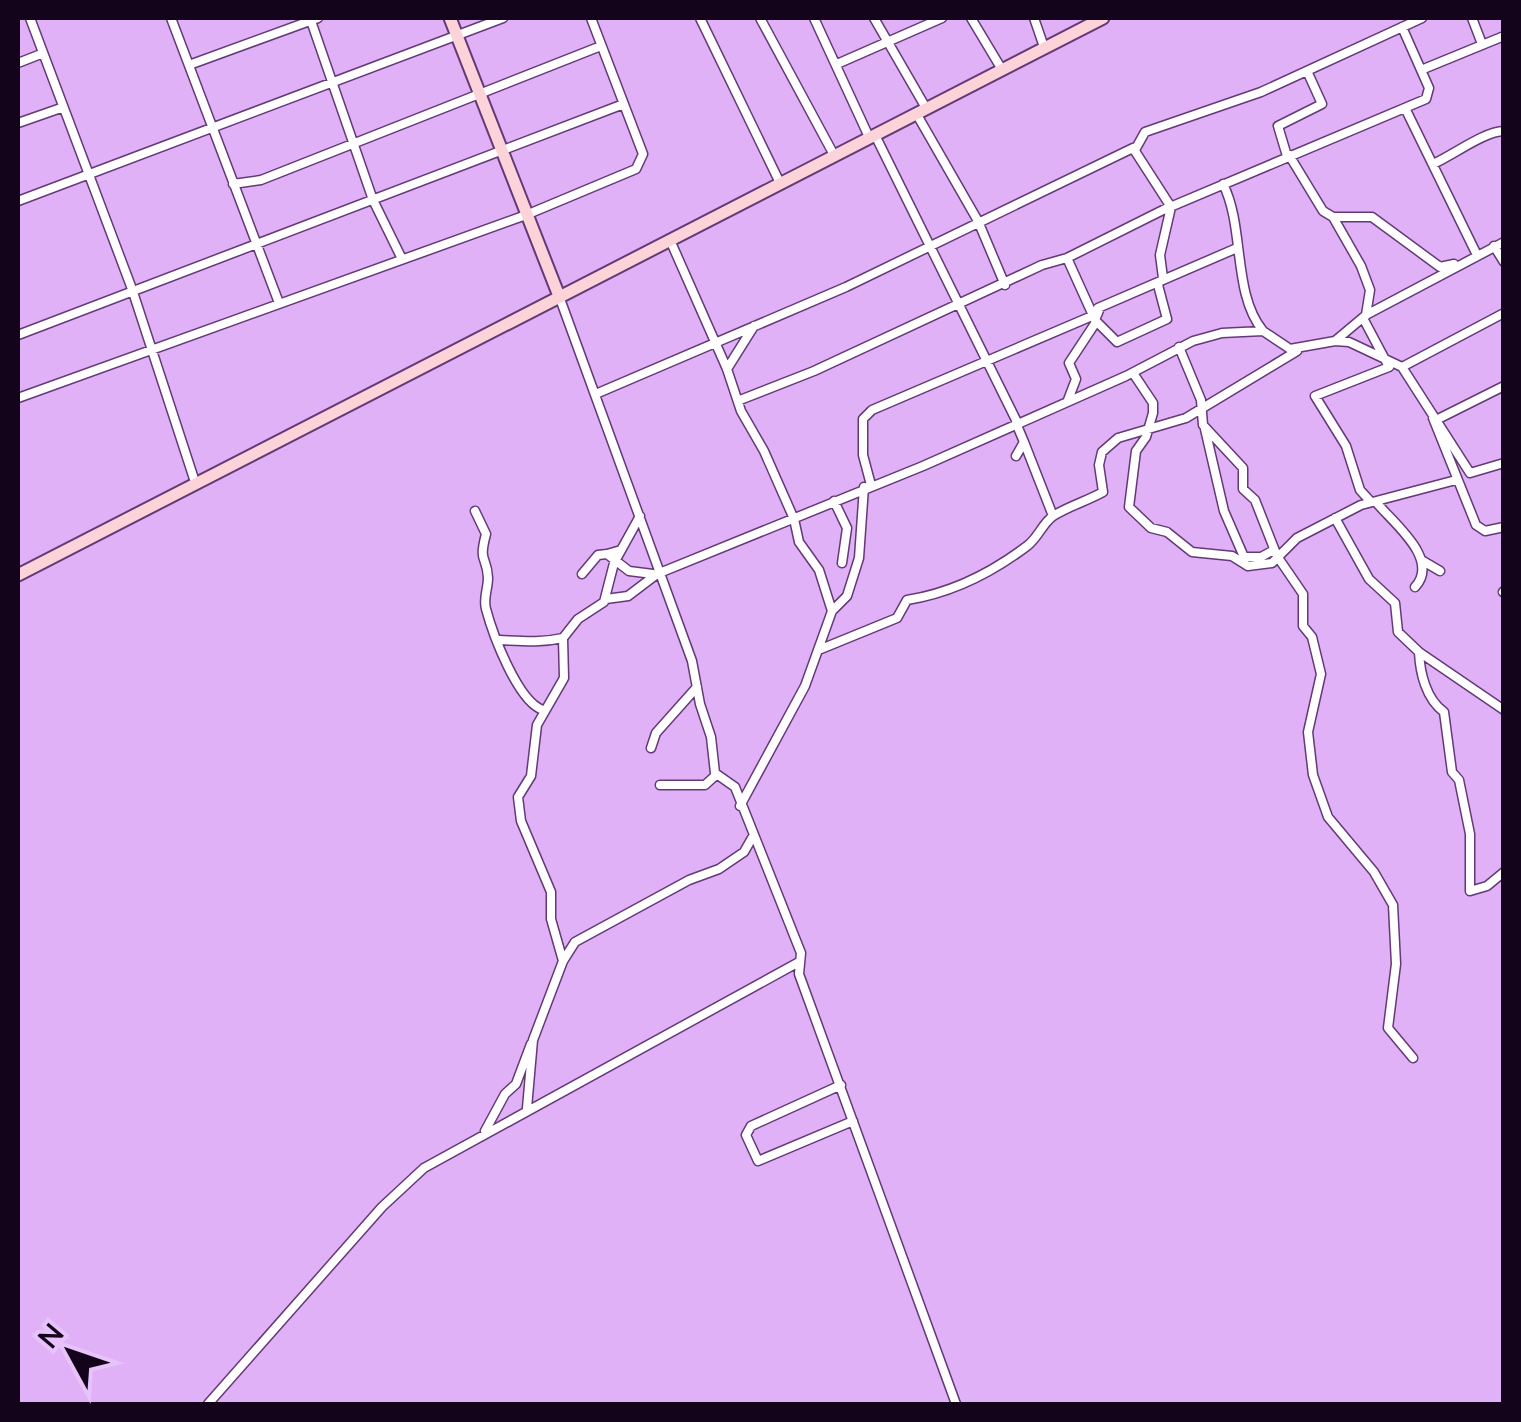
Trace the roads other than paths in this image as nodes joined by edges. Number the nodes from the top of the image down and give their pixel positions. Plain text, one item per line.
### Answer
1 (30, 18) edge
2 (172, 18) edge
3 (313, 18) edge
4 (450, 18) edge
5 (502, 18) edge
6 (592, 18) edge
7 (700, 18) edge
8 (760, 18) edge
9 (814, 18) edge
10 (874, 18) edge
11 (942, 18) edge
12 (970, 18) edge
13 (1034, 18) edge
14 (1103, 18) edge
15 (1422, 18) edge
16 (1472, 18) edge
17 (1402, 28) junction
18 (456, 36) junction
19 (1504, 36) edge
20 (886, 39) junction
21 (1482, 44) junction
22 (601, 46) junction
23 (1044, 47) junction
24 (41, 54) junction
25 (18, 63) edge
26 (837, 64) junction
27 (189, 65) junction
28 (1001, 68) junction
29 (1421, 70) junction
30 (1307, 71) junction
31 (333, 82) junction
32 (479, 95) junction
33 (621, 105) junction
34 (60, 108) junction
35 (1406, 110) junction
36 (921, 111) junction
37 (18, 123) edge
38 (212, 127) junction
39 (1504, 130) edge
40 (872, 136) junction
41 (354, 142) junction
42 (1135, 150) junction
43 (500, 151) junction
44 (834, 156) junction
45 (1288, 156) junction
46 (1433, 164) junction
47 (90, 174) junction
48 (780, 183) junction
49 (233, 184) junction
50 (246, 184) junction
51 (1224, 184) junction
52 (373, 200) junction
53 (18, 201) edge
54 (239, 201) junction
55 (1171, 207) junction
56 (526, 215) junction
57 (1333, 216) junction
58 (978, 221) junction
59 (670, 240) junction
60 (255, 244) junction
61 (1499, 244) edge
62 (929, 246) junction
63 (1236, 248) junction
64 (1476, 253) junction
65 (402, 258) junction
66 (1067, 258) junction
67 (1465, 259) junction
68 (1504, 262) edge
69 (1004, 284) junction
70 (1158, 285) junction
71 (132, 289) junction
72 (559, 296) junction
73 (279, 303) junction
74 (956, 304) junction
75 (1504, 313) edge
76 (1092, 315) junction
77 (1364, 316) junction
78 (754, 326) junction
79 (1263, 331) junction
80 (18, 335) edge
81 (1334, 341) junction
82 (714, 344) junction
83 (149, 347) junction
84 (1179, 347) junction
85 (1302, 349) junction
86 (985, 361) junction
87 (1388, 362) junction
88 (1402, 367) junction
89 (727, 370) junction
90 (1133, 372) junction
91 (1504, 386) edge
92 (598, 393) junction
93 (18, 398) edge
94 (740, 400) junction
95 (1068, 401) junction
96 (1203, 407) junction
97 (1434, 418) junction
98 (1016, 422) junction
99 (1205, 428) junction
100 (1149, 430) junction
101 (1024, 442) junction
102 (1016, 456) dead end
103 (1504, 463) edge
104 (1456, 480) junction
105 (195, 482) junction
106 (868, 486) junction
107 (834, 501) junction
108 (1369, 501) junction
109 (475, 511) dead end
110 (640, 516) junction
111 (1053, 516) junction
112 (1335, 518) junction
113 (794, 519) junction
114 (1504, 528) edge
115 (621, 550) junction
116 (1276, 553) junction
117 (606, 554) junction
118 (1423, 561) junction
119 (614, 563) junction
120 (842, 563) dead end
121 (1440, 571) dead end
122 (582, 574) dead end
123 (657, 574) junction
124 (18, 575) edge
125 (1415, 587) dead end
126 (606, 599) junction
127 (832, 612) junction
128 (563, 638) junction
129 (500, 640) junction
130 (821, 649) junction
131 (1419, 652) junction
132 (697, 687) junction
133 (543, 710) junction
134 (1504, 710) edge
135 (651, 748) dead end
136 (716, 775) junction
137 (660, 785) dead end
138 (740, 806) junction
139 (752, 838) junction
140 (1504, 872) edge
141 (564, 961) junction
142 (799, 962) junction
143 (533, 1040) junction
144 (1412, 1058) dead end
145 (841, 1085) junction
146 (528, 1108) junction
147 (854, 1121) junction
148 (486, 1132) junction
149 (208, 1404) edge
150 (956, 1404) edge

1 - 24 street
2 - 27 street
3 - 27 street
3 - 31 street
4 - 18 main road
5 - 18 street
6 - 22 street
7 - 48 street
8 - 44 street
9 - 26 street
10 - 20 street
11 - 20 street
12 - 28 street
13 - 23 street
14 - 23 main road
15 - 17 street
16 - 21 street
17 - 29 street
17 - 30 street
18 - 31 street
18 - 32 main road
19 - 21 street
20 - 26 street
20 - 36 street
21 - 29 street
22 - 32 street
22 - 33 street
23 - 28 main road
24 - 25 street
24 - 34 street
26 - 40 street
27 - 38 street
28 - 36 main road
29 - 35 street
30 - 42 street
30 - 45 street
31 - 38 street
31 - 41 street
32 - 41 street
32 - 43 main road
33 - 43 street
33 - 56 street
34 - 37 street
34 - 47 street
35 - 45 street
35 - 46 street
36 - 40 main road
36 - 58 street
38 - 47 street
38 - 49 street
39 - 46 street
40 - 44 main road
40 - 62 street
41 - 50 street
41 - 52 street
42 - 55 street
42 - 58 street
43 - 52 street
43 - 56 main road
44 - 48 main road
45 - 51 street
45 - 57 street
46 - 64 street
47 - 53 street
47 - 71 street
48 - 59 main road
49 - 50 street
49 - 54 street
50 - 54 street
51 - 55 street
51 - 63 street
52 - 60 street
52 - 65 street
54 - 60 street
55 - 66 street
55 - 70 street
56 - 65 street
56 - 72 main road
57 - 67 street
57 - 77 street
58 - 62 street
58 - 69 street
59 - 72 main road
59 - 82 street
60 - 71 street
60 - 73 street
61 - 64 street
61 - 68 street
62 - 74 street
62 - 78 street
63 - 70 street
63 - 79 street
64 - 67 street
65 - 73 street
66 - 69 street
66 - 76 street
67 - 77 street
69 - 74 street
70 - 76 street
70 - 76 street
71 - 80 street
71 - 83 street
72 - 92 street
72 - 105 main road
73 - 83 street
74 - 86 street
74 - 94 street
75 - 88 street
76 - 86 street
76 - 95 street
77 - 81 street
77 - 87 street
78 - 82 street
78 - 89 street
79 - 84 street
79 - 85 street
81 - 85 street
81 - 87 street
82 - 89 street
82 - 92 street
83 - 93 street
83 - 105 street
84 - 90 street
84 - 96 street
85 - 96 street
86 - 98 street
86 - 106 street
87 - 88 street
87 - 108 street
88 - 97 street
89 - 94 street
90 - 95 street
90 - 100 street
91 - 97 street
92 - 110 street
94 - 113 street
95 - 98 street
96 - 99 street
96 - 100 street
97 - 103 street
97 - 104 street
98 - 101 street
98 - 106 street
99 - 116 street
99 - 116 street
100 - 111 street
100 - 116 street
101 - 102 street
101 - 111 street
104 - 108 street
104 - 114 street
105 - 124 main road
106 - 107 street
106 - 127 street
107 - 113 street
107 - 120 street
108 - 112 street
108 - 118 street
109 - 129 street
110 - 115 street
110 - 123 street
111 - 130 street
112 - 116 street
112 - 131 street
113 - 123 street
113 - 127 street
115 - 117 street
115 - 119 street
116 - 144 street
117 - 119 street
117 - 122 street
118 - 121 street
118 - 125 street
119 - 123 street
119 - 126 street
123 - 126 street
123 - 132 street
126 - 128 street
127 - 130 street
128 - 129 street
128 - 133 street
129 - 133 street
130 - 138 street
131 - 134 street
131 - 140 street
132 - 135 street
132 - 136 street
133 - 141 street
136 - 137 street
136 - 138 street
138 - 139 street
139 - 141 street
139 - 142 street
141 - 143 street
142 - 145 street
142 - 146 street
143 - 146 street
143 - 148 street
145 - 147 street
145 - 147 street
146 - 148 street
147 - 150 street
148 - 149 street

